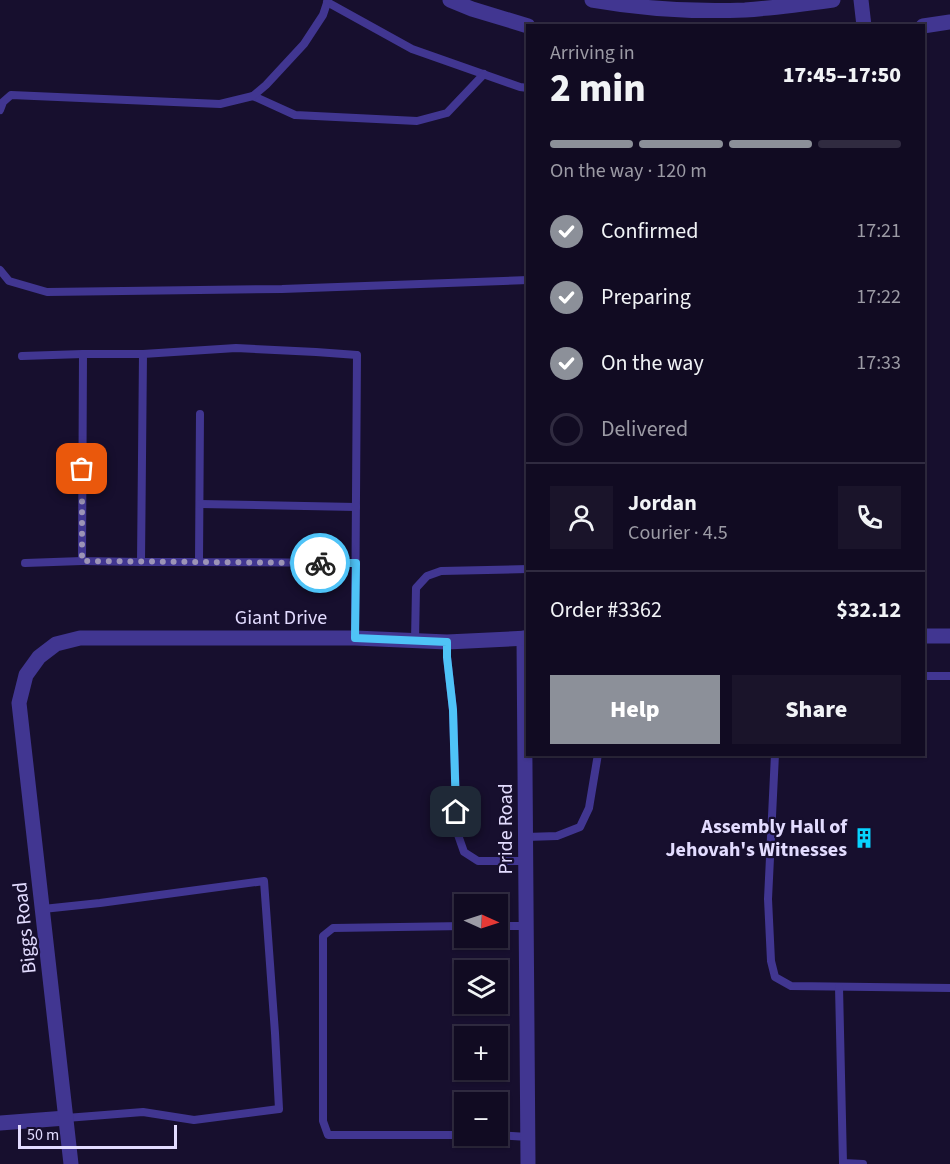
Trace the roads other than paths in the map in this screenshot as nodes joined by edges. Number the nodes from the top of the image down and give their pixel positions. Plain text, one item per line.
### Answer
1 (450, 0) edge
2 (592, 0) edge
3 (833, 0) edge
4 (861, 0) edge
5 (327, 1) edge
6 (950, 22) edge
7 (864, 24) edge
8 (526, 25) edge
9 (925, 26) edge
10 (484, 74) junction
11 (526, 88) edge
12 (253, 96) junction
13 (0, 110) edge
14 (0, 270) edge
15 (526, 280) edge
16 (83, 354) junction
17 (143, 354) junction
18 (22, 356) dead end
19 (200, 414) dead end
20 (200, 504) junction
21 (356, 507) junction
22 (82, 561) junction
23 (141, 562) junction
24 (199, 562) junction
25 (25, 563) dead end
26 (356, 563) junction
27 (526, 569) edge
28 (925, 636) edge
29 (950, 636) edge
30 (355, 638) junction
31 (526, 638) edge
32 (415, 640) junction
33 (447, 642) junction
34 (39, 657) joint
35 (925, 676) edge
36 (950, 676) edge
37 (598, 756) edge
38 (775, 756) edge
39 (526, 837) junction
40 (526, 861) junction
41 (42, 909) junction
42 (454, 926) edge
43 (508, 926) edge
44 (526, 926) junction
45 (839, 987) junction
46 (950, 988) edge
47 (66, 1118) junction
48 (0, 1123) edge
49 (454, 1135) edge
50 (508, 1136) edge
51 (528, 1137) junction
52 (71, 1164) edge
53 (528, 1164) edge
54 (863, 1164) edge

1 - 8 street
2 - 3 street
4 - 7 street
5 - 10 lane
5 - 12 lane
6 - 9 street
10 - 11 lane
10 - 12 lane
12 - 13 lane
14 - 15 lane
16 - 17 lane
16 - 18 lane
16 - 22 lane
17 - 21 lane
17 - 23 lane
19 - 20 lane
20 - 21 lane
20 - 24 lane
21 - 26 lane
22 - 23 lane
22 - 25 lane
23 - 24 lane
24 - 26 lane
26 - 30 lane
27 - 32 lane
28 - 29 street
30 - 32 street, Giant Drive
30 - 34 street, Giant Drive
31 - 33 street, Giant Drive
31 - 39 street, Pride Road
32 - 33 street, Giant Drive
33 - 40 lane
34 - 41 street, Biggs Road
35 - 36 lane
37 - 39 lane
38 - 45 lane
39 - 40 street, Pride Road
40 - 44 street, Pride Road
41 - 47 street, Biggs Road
41 - 47 lane
42 - 49 lane
43 - 44 lane
44 - 51 street, Pride Road
45 - 46 lane
45 - 54 lane
47 - 48 street
47 - 52 street, Biggs Road
50 - 51 lane
51 - 53 street, Pride Road

